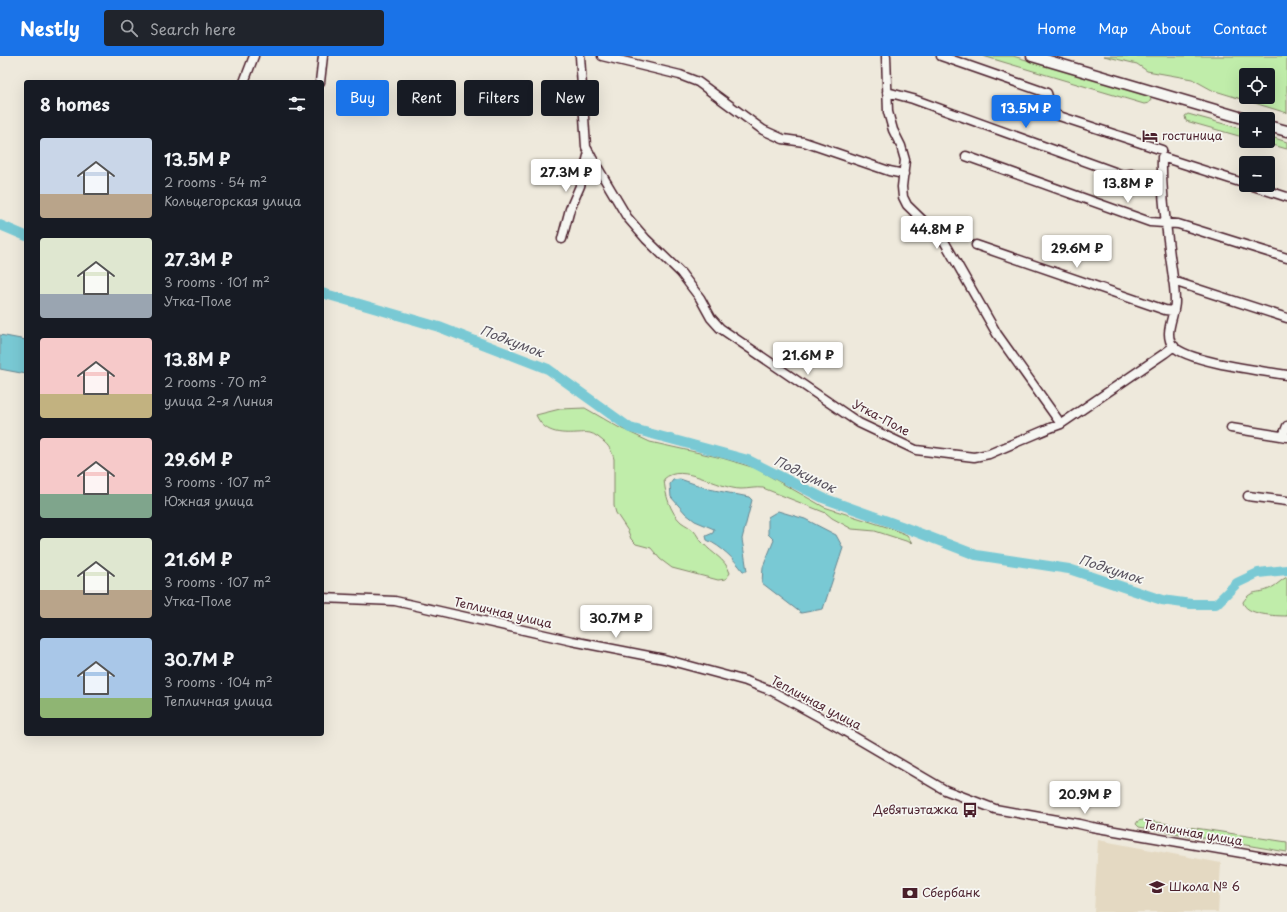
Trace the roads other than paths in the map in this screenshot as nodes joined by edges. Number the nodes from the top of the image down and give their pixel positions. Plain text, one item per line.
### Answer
1 (254, 56) edge
2 (323, 56) edge
3 (580, 56) edge
4 (602, 56) edge
5 (886, 56) edge
6 (941, 56) edge
7 (1032, 56) edge
8 (245, 80) edge
9 (320, 80) edge
10 (887, 92) junction
11 (1239, 117) edge
12 (1275, 128) edge
13 (1287, 131) edge
14 (589, 152) junction
15 (1162, 154) junction
16 (966, 156) dead end
17 (904, 174) junction
18 (1162, 179) junction
19 (1239, 182) edge
20 (1272, 192) edge
21 (1287, 197) edge
22 (1166, 223) junction
23 (562, 239) dead end
24 (976, 245) dead end
25 (1287, 258) edge
26 (1173, 281) junction
27 (1174, 311) junction
28 (1287, 318) edge
29 (1174, 346) junction
30 (1287, 375) edge
31 (1061, 424) junction
32 (1287, 426) edge
33 (1231, 428) dead end
34 (1285, 436) edge
35 (1248, 496) dead end
36 (1287, 501) edge
37 (324, 598) edge
38 (1287, 861) edge

1 - 8 street
2 - 9 street
3 - 14 street, Утка-Поле
4 - 17 street
5 - 10 street
6 - 15 street
7 - 11 main road
10 - 17 street
10 - 18 street
12 - 13 main road
14 - 23 street
14 - 31 street, Утка-Поле
15 - 18 street
15 - 19 street
16 - 22 street
17 - 31 street
18 - 22 street
20 - 21 street
22 - 25 street
22 - 26 street
24 - 27 street
26 - 27 street
26 - 28 street
27 - 29 street
29 - 30 street
29 - 31 street, Утка-Поле
32 - 34 street
33 - 34 street
35 - 36 street
37 - 38 street, Тепличная улица

